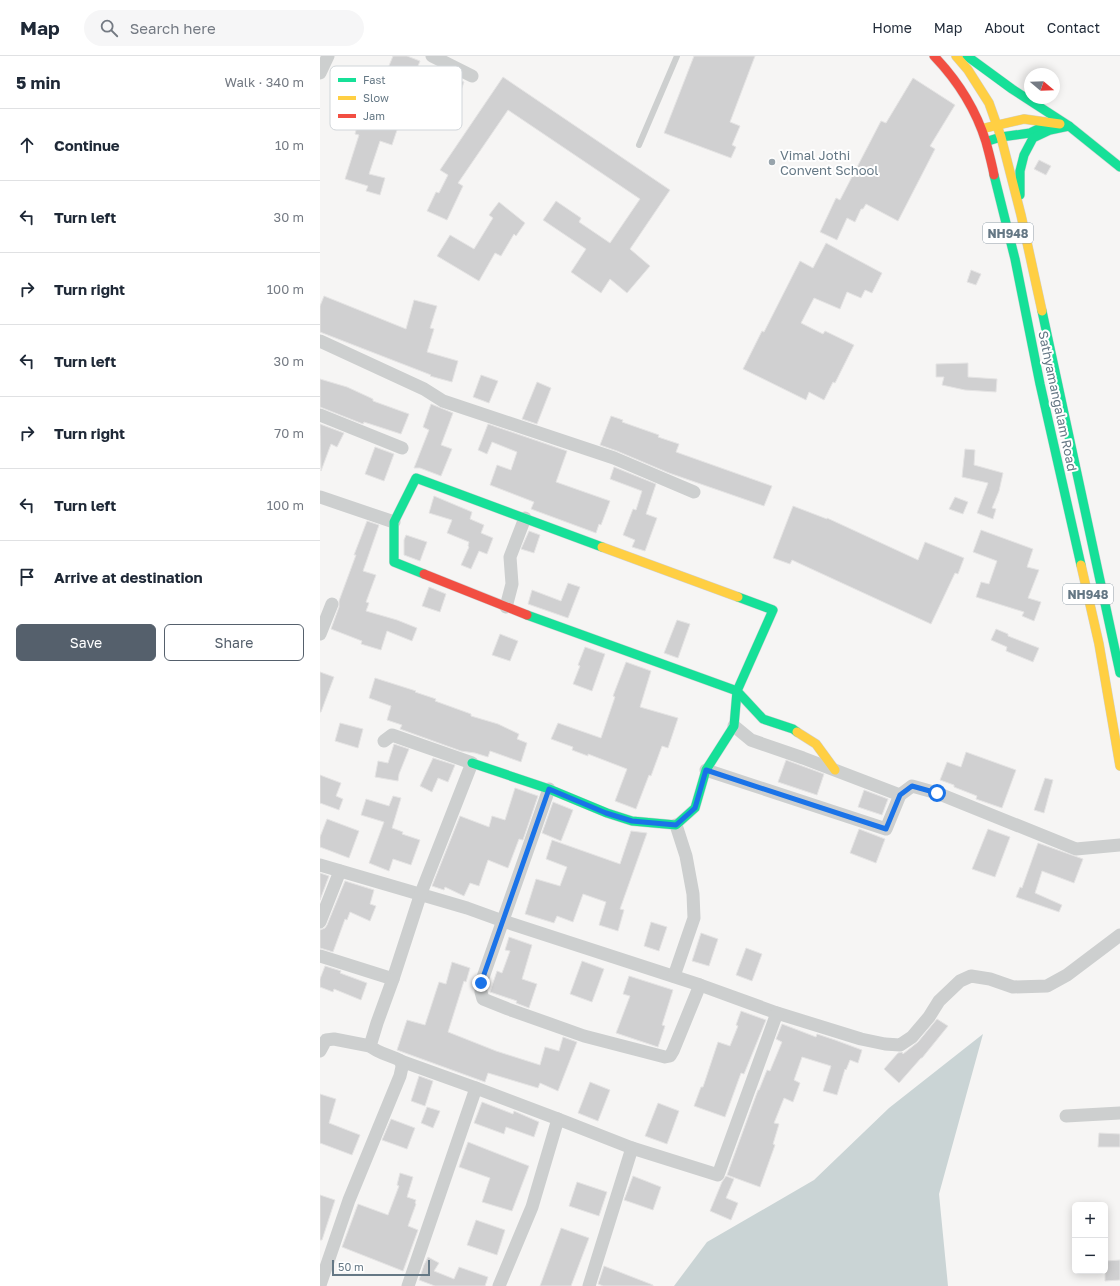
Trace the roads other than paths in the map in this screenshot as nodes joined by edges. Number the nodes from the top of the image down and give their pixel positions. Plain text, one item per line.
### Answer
1 (328, 56) edge
2 (432, 56) edge
3 (678, 56) edge
4 (934, 56) edge
5 (956, 56) edge
6 (967, 56) edge
7 (452, 66) edge
8 (462, 71) edge
9 (320, 72) edge
10 (472, 76) dead end
11 (996, 125) junction
12 (1069, 126) junction
13 (982, 129) junction
14 (1000, 137) junction
15 (986, 142) junction
16 (639, 145) dead end
17 (1120, 167) edge
18 (1021, 215) junction
19 (320, 341) edge
20 (320, 415) edge
21 (402, 448) dead end
22 (694, 492) dead end
23 (320, 496) edge
24 (525, 518) junction
25 (394, 522) junction
26 (332, 604) dead end
27 (506, 607) junction
28 (320, 634) edge
29 (1120, 673) edge
30 (737, 691) junction
31 (734, 726) junction
32 (384, 741) dead end
33 (472, 763) junction
34 (1120, 766) edge
35 (706, 770) junction
36 (836, 770) junction
37 (549, 789) junction
38 (900, 795) junction
39 (676, 825) junction
40 (1120, 846) edge
41 (320, 865) edge
42 (340, 870) junction
43 (421, 893) junction
44 (503, 921) junction
45 (320, 922) edge
46 (1120, 935) edge
47 (320, 956) edge
48 (674, 976) junction
49 (393, 980) junction
50 (700, 985) junction
51 (777, 1013) junction
52 (370, 1046) junction
53 (320, 1051) edge
54 (401, 1061) junction
55 (476, 1088) junction
56 (1120, 1113) edge
57 (1066, 1116) dead end
58 (558, 1119) junction
59 (632, 1148) junction
60 (320, 1285) edge
61 (408, 1286) edge
62 (499, 1286) edge
63 (589, 1286) edge

1 - 9 street
2 - 7 street
3 - 16 lane
4 - 13 main road, Sathyamangalam Road / NH948
5 - 11 main road, Sathyamangalam Road / NH948
6 - 12 main road
8 - 10 street
11 - 12 main road
11 - 13 main road
11 - 14 main road, Sathyamangalam Road / NH948
12 - 14 main road
12 - 17 main road
12 - 18 main road
13 - 15 main road, Sathyamangalam Road / NH948
14 - 15 main road
14 - 18 main road, Sathyamangalam Road / NH948
15 - 34 main road, Sathyamangalam Road / NH948
18 - 29 main road, Sathyamangalam Road / NH948
19 - 22 street
20 - 21 street
23 - 25 street
24 - 25 main road
24 - 27 street
24 - 30 main road
25 - 27 main road
26 - 28 street
27 - 30 main road
30 - 31 main road
30 - 36 main road
31 - 35 main road
31 - 36 street
32 - 33 street
33 - 37 main road
33 - 43 street
35 - 38 street
35 - 39 main road
36 - 38 street
37 - 39 main road
37 - 44 street
38 - 40 street
39 - 48 street
41 - 42 street
42 - 43 street
42 - 45 street
43 - 44 street
43 - 49 street
44 - 48 street
44 - 50 street
46 - 51 street
47 - 49 street
48 - 50 street
49 - 52 street
50 - 51 street
51 - 59 street
52 - 53 street
52 - 54 street
54 - 55 street
54 - 60 street
55 - 58 street
55 - 61 street
56 - 57 street
58 - 59 street
58 - 62 street
59 - 63 street

